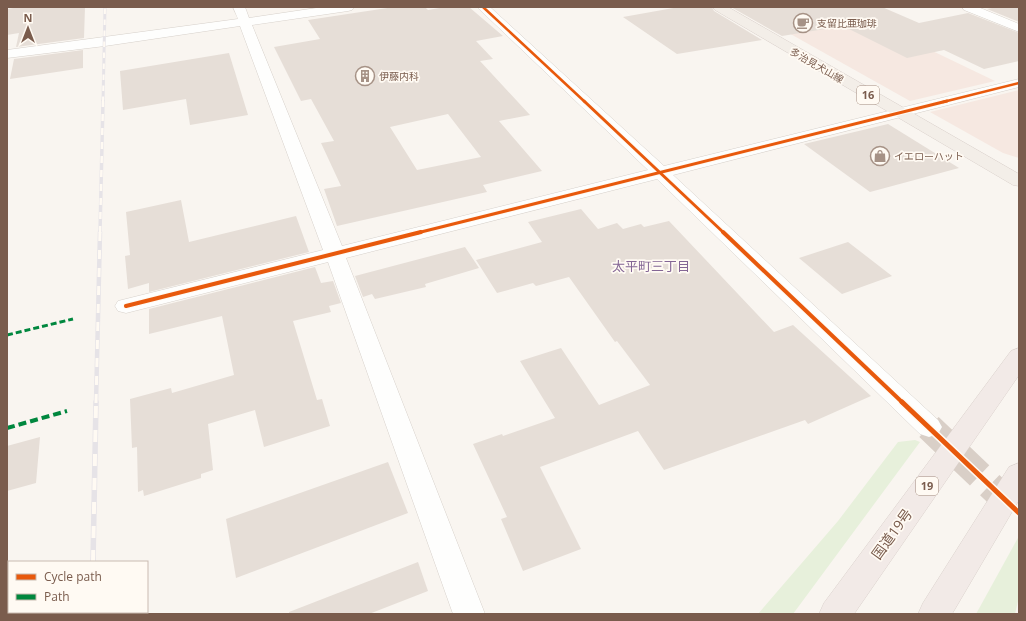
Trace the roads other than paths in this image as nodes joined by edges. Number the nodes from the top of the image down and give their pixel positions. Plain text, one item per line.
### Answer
1 (239, 7) edge
2 (348, 7) edge
3 (483, 7) edge
4 (719, 7) edge
5 (968, 7) edge
6 (245, 22) junction
7 (1019, 28) edge
8 (7, 54) edge
9 (1019, 83) edge
10 (898, 112) junction
11 (661, 173) junction
12 (1019, 181) edge
13 (335, 254) junction
14 (126, 306) dead end
15 (1019, 357) edge
16 (930, 427) tunnel mouth
17 (1019, 475) edge
18 (469, 614) edge
19 (835, 614) edge
20 (934, 614) edge

1 - 6 street
2 - 6 street
3 - 11 street
4 - 10 main road, 多治見犬山線 / 16
5 - 7 street
6 - 8 street
6 - 13 street
9 - 10 street
10 - 11 street
10 - 12 main road, 多治見犬山線 / 16
11 - 13 street
11 - 16 street
13 - 14 street
13 - 18 street
15 - 19 highway, 国道19号 / 19
17 - 20 highway

